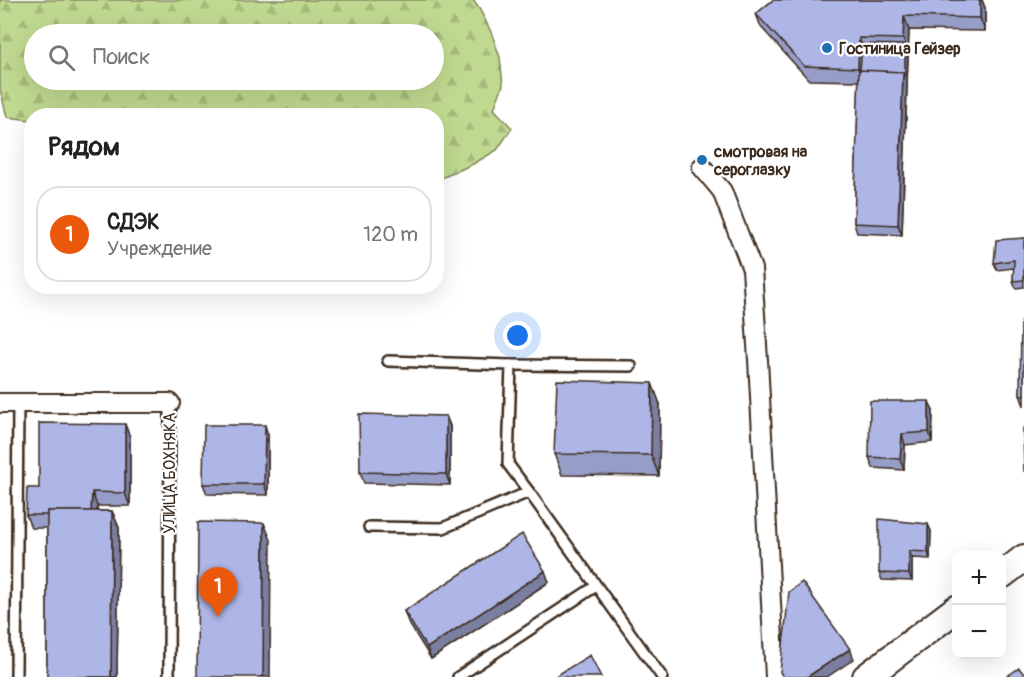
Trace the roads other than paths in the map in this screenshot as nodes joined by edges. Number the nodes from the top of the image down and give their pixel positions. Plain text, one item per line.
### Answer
1 (702, 167) dead end
2 (388, 361) dead end
3 (511, 365) junction
4 (631, 366) dead end
5 (9, 403) edge
6 (170, 403) joint
7 (530, 492) junction
8 (369, 528) dead end
9 (596, 586) junction
10 (952, 613) edge
11 (16, 677) edge
12 (169, 677) edge
13 (458, 677) edge
14 (662, 677) edge
15 (775, 677) edge
16 (866, 677) edge

1 - 15 street
2 - 3 lane
3 - 4 lane
3 - 7 lane
5 - 6 street, УЛИЦА БОХНЯКА
5 - 11 lane
6 - 12 lane, УЛИЦА БОХНЯКА
7 - 8 lane
7 - 9 lane
9 - 13 lane
9 - 14 lane
10 - 16 main road

